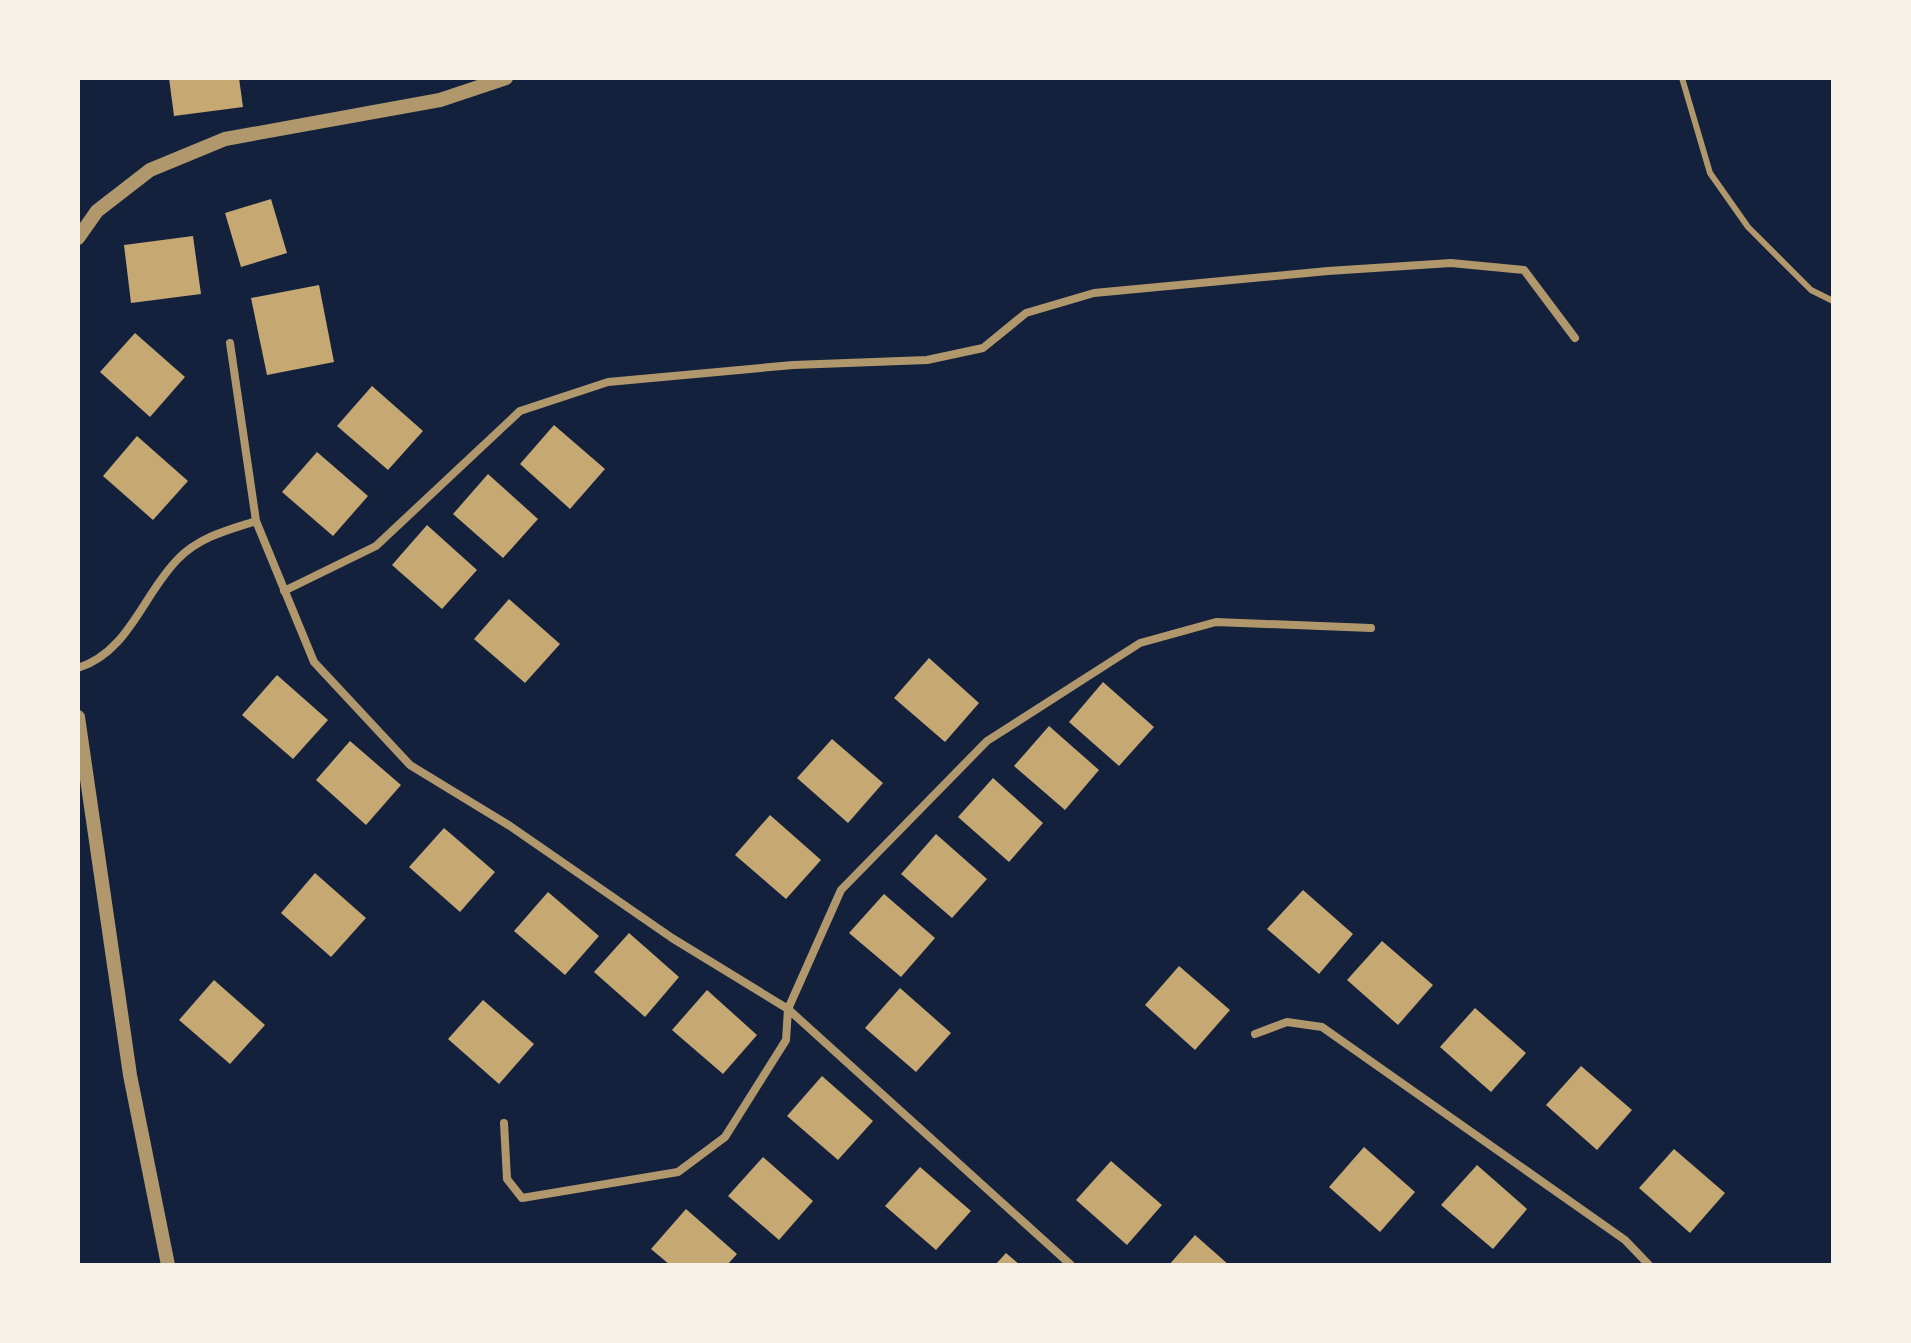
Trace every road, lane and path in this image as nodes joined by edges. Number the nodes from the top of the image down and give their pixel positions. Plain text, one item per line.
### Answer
1 (506, 78) edge
2 (1682, 78) edge
3 (78, 238) edge
4 (1833, 301) edge
5 (1575, 338) dead end
6 (230, 343) dead end
7 (256, 521) junction
8 (284, 591) junction
9 (1371, 628) dead end
10 (78, 668) edge
11 (78, 717) edge
12 (788, 1009) junction
13 (1255, 1034) dead end
14 (504, 1123) dead end
15 (168, 1265) edge
16 (1071, 1265) edge
17 (1649, 1265) edge

1 - 3 street
2 - 4 lane
5 - 8 street
6 - 7 street
7 - 8 street
7 - 10 street
8 - 12 street
9 - 12 street
11 - 15 street
12 - 14 street
12 - 16 street
13 - 17 street

